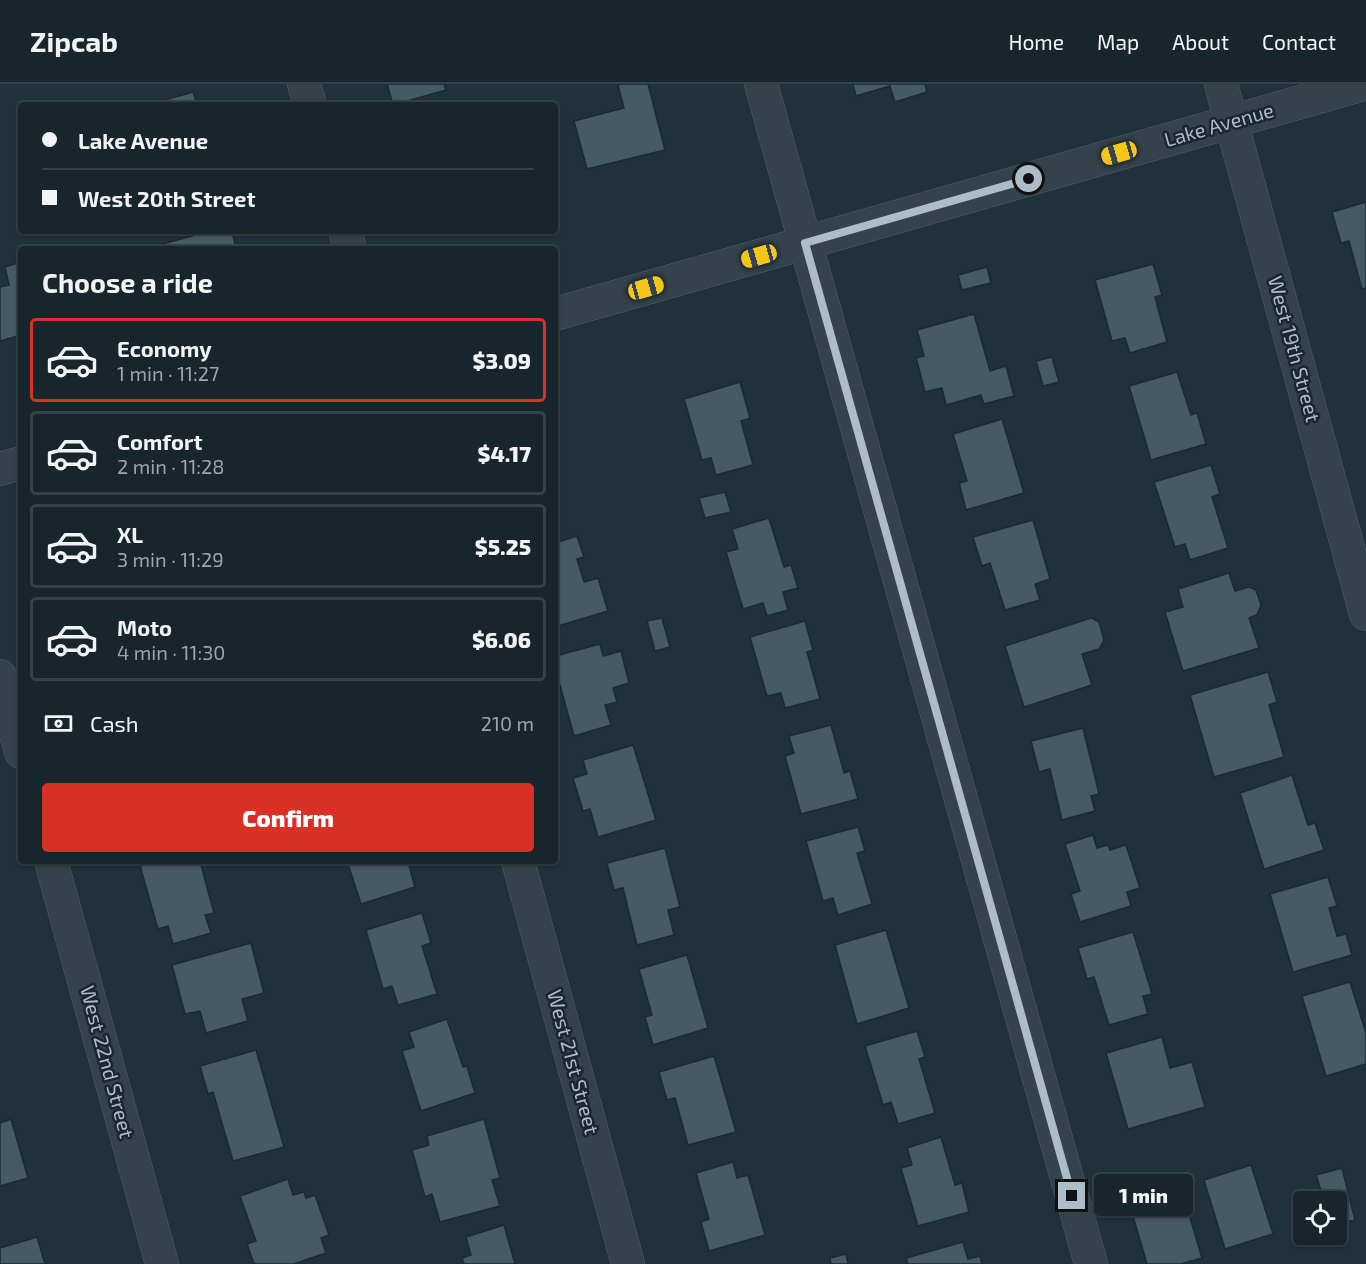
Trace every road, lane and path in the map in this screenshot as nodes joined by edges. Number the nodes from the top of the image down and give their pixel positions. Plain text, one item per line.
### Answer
1 (304, 84) edge
2 (760, 84) edge
3 (1221, 84) edge
4 (1364, 84) edge
5 (309, 102) edge
6 (1232, 121) junction
7 (805, 243) junction
8 (558, 313) edge
9 (18, 464) edge
10 (0, 468) edge
11 (1366, 614) edge
12 (0, 676) edge
13 (18, 741) edge
14 (52, 864) edge
15 (519, 864) edge
16 (162, 1264) edge
17 (628, 1264) edge
18 (1091, 1264) edge

1 - 5 street
2 - 7 street
3 - 6 street, West 19th Street
4 - 6 street, Lake Avenue
6 - 7 street, Lake Avenue
6 - 11 street, West 19th Street
7 - 8 street, Lake Avenue
7 - 18 street
9 - 10 street
12 - 13 street
14 - 16 street, West 22nd Street
15 - 17 street, West 21st Street

